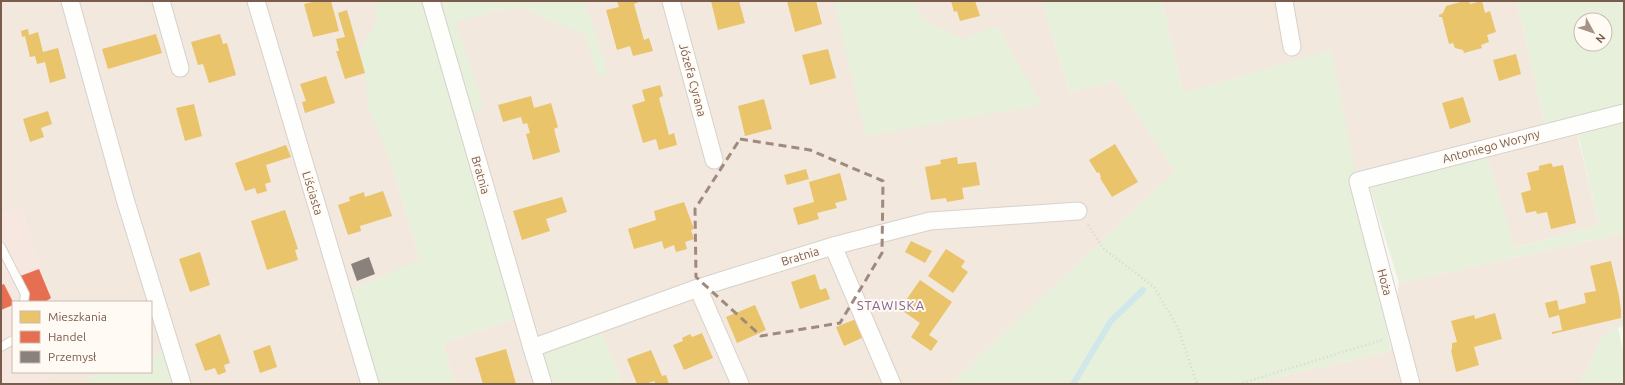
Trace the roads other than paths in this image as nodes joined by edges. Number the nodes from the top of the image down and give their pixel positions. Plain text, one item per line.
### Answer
1 (70, 1) edge
2 (161, 1) edge
3 (256, 1) edge
4 (431, 1) edge
5 (672, 1) edge
6 (1284, 1) edge
7 (1292, 48) dead end
8 (180, 68) dead end
9 (1624, 113) edge
10 (714, 160) dead end
11 (1358, 181) joint
12 (1078, 211) road end
13 (834, 246) junction
14 (1, 247) edge
15 (698, 288) junction
16 (24, 301) edge
17 (12, 341) edge
18 (1, 347) edge
19 (532, 348) junction
20 (182, 384) edge
21 (370, 384) edge
22 (543, 384) edge
23 (740, 384) edge
24 (892, 384) edge
25 (1411, 384) edge

1 - 20 street
2 - 8 street
3 - 21 street, Liściasta
4 - 19 street, Bratnia
5 - 10 street, Józefa Cyrana
6 - 7 street
9 - 11 street, Antoniego Woryny
11 - 25 street, Hoża
12 - 13 street, Bratnia
13 - 15 street, Bratnia
13 - 24 street
14 - 16 lane
15 - 19 street, Bratnia
15 - 23 street
17 - 18 lane
19 - 22 street, Bratnia

